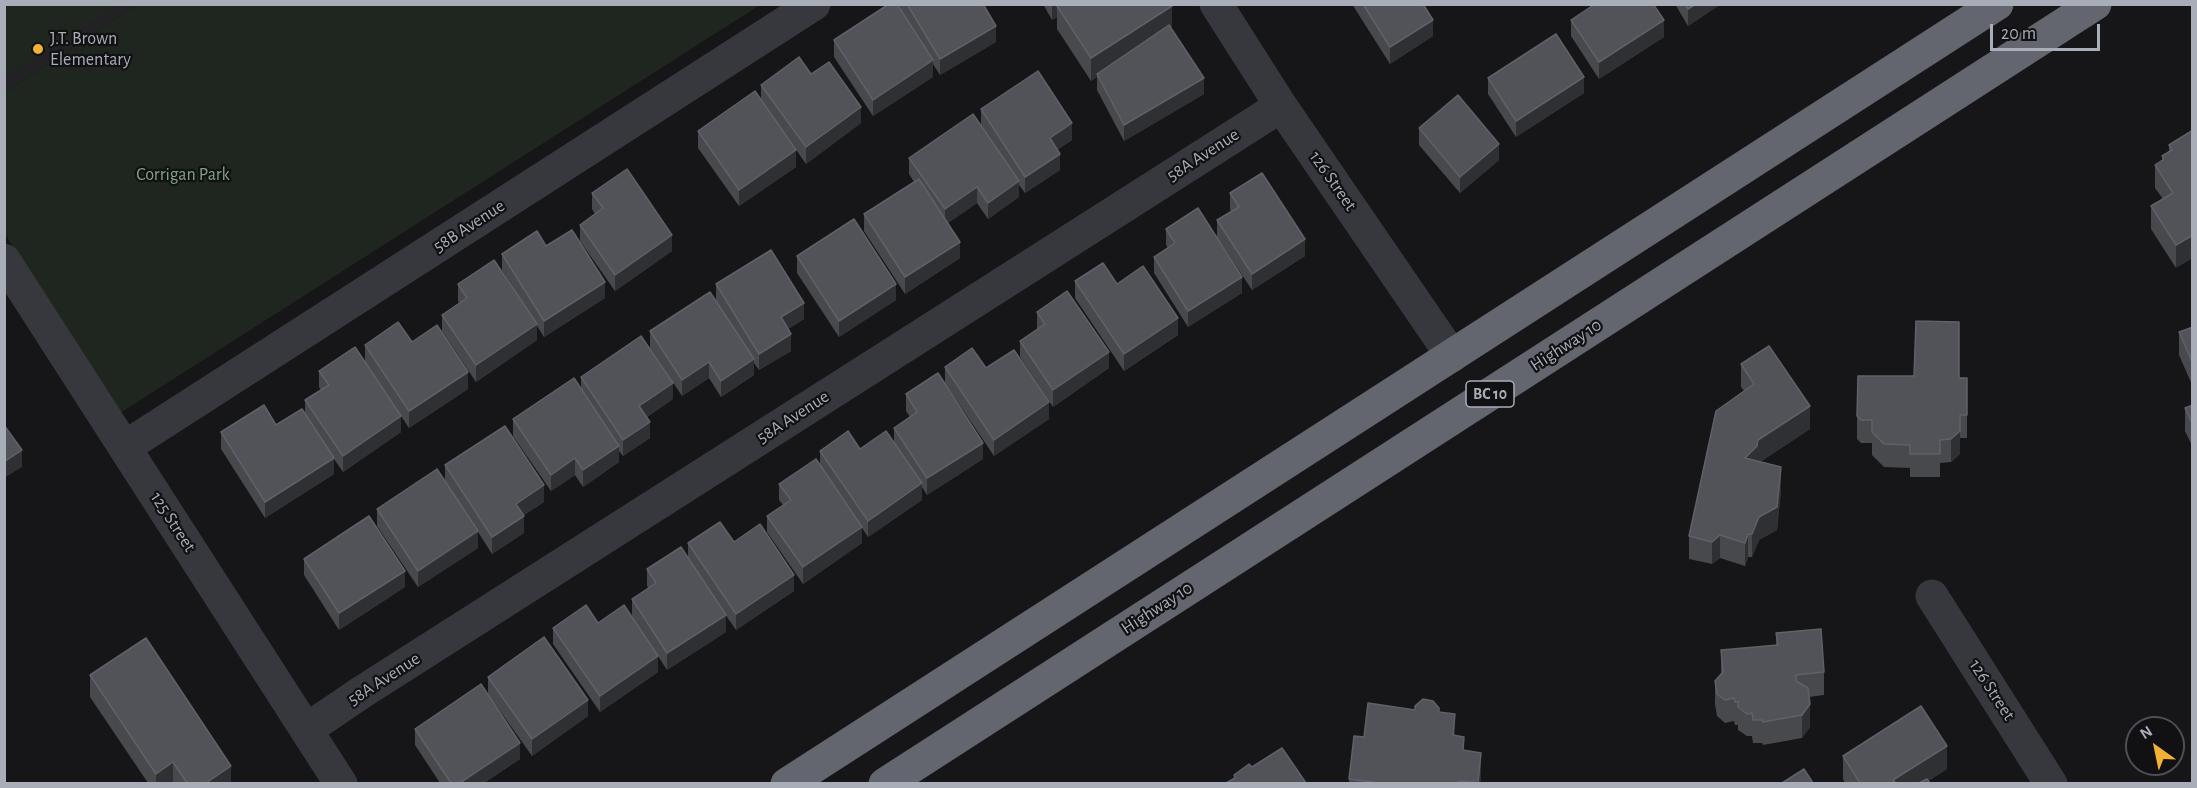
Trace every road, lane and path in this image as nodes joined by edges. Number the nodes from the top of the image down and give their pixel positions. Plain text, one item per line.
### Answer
1 (814, 4) edge
2 (1216, 4) edge
3 (1996, 4) edge
4 (2096, 4) edge
5 (1281, 106) junction
6 (4, 260) edge
7 (1452, 356) junction
8 (125, 447) junction
9 (1932, 596) dead end
10 (306, 729) junction
11 (341, 783) edge
12 (787, 783) edge
13 (885, 783) edge
14 (2051, 783) edge

1 - 8 street, 58B Avenue
2 - 5 street, 126 Street
3 - 7 highway
4 - 13 highway, Highway 10 / BC 10
5 - 7 street, 126 Street
5 - 10 street, 58A Avenue
6 - 8 street, 125 Street
7 - 12 highway
8 - 10 street, 125 Street
9 - 14 street, 126 Street
10 - 11 street, 125 Street

